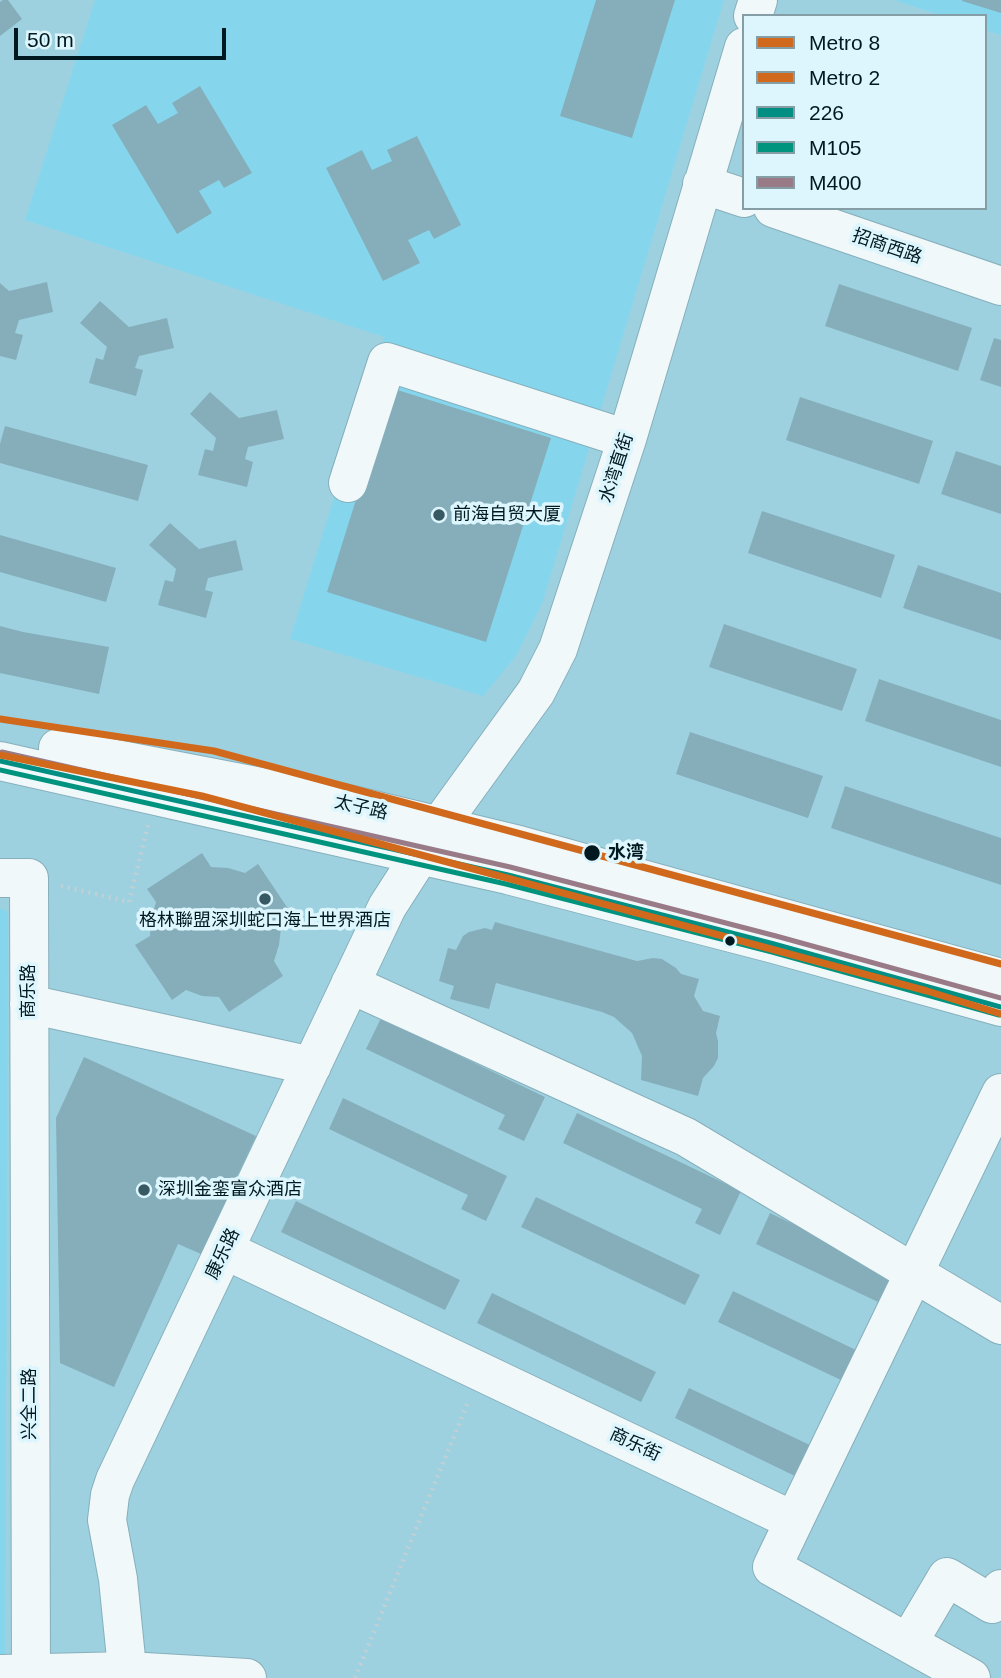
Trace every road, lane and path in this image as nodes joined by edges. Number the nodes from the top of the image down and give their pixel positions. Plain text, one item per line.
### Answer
1 (742, 54) edge
2 (702, 184) junction
3 (742, 197) edge
4 (779, 210) edge
5 (1001, 286) edge
6 (627, 439) junction
7 (348, 483) dead end
8 (0, 738) edge
9 (0, 761) edge
10 (154, 797) junction
11 (429, 841) junction
12 (15, 878) edge
13 (1001, 978) edge
14 (351, 984) junction
15 (29, 1004) junction
16 (1001, 1007) edge
17 (312, 1066) junction
18 (1001, 1093) edge
19 (15, 1135) edge
20 (225, 1250) junction
21 (915, 1274) junction
22 (1001, 1325) edge
23 (480, 1372) junction
24 (15, 1393) edge
25 (794, 1521) junction
26 (1001, 1589) edge
27 (908, 1643) junction
28 (16, 1674) edge
29 (128, 1675) edge
30 (247, 1678) edge
31 (355, 1678) edge
32 (971, 1678) edge

1 - 2 street, 水湾直街
2 - 3 street
2 - 6 street, 水湾直街
4 - 5 street, 招商西路
6 - 7 street
6 - 11 street, 水湾直街
8 - 11 street, 太子路
9 - 10 street, 太子路
10 - 11 street, 太子路
10 - 12 path
11 - 13 street, 太子路
11 - 14 street, 康乐路
11 - 16 street, 太子路
12 - 15 street, 商乐路
14 - 17 street, 康乐路
14 - 21 street
15 - 17 street
15 - 19 street, 商乐路
17 - 20 street, 康乐路
18 - 21 street
19 - 24 street, 兴全二路
20 - 23 street, 商乐街
20 - 29 street, 康乐路
21 - 22 street
21 - 25 street
23 - 25 street, 商乐街
23 - 31 path
24 - 28 street, 兴全二路
25 - 27 street
26 - 27 street
27 - 32 street
28 - 29 street
29 - 30 street

